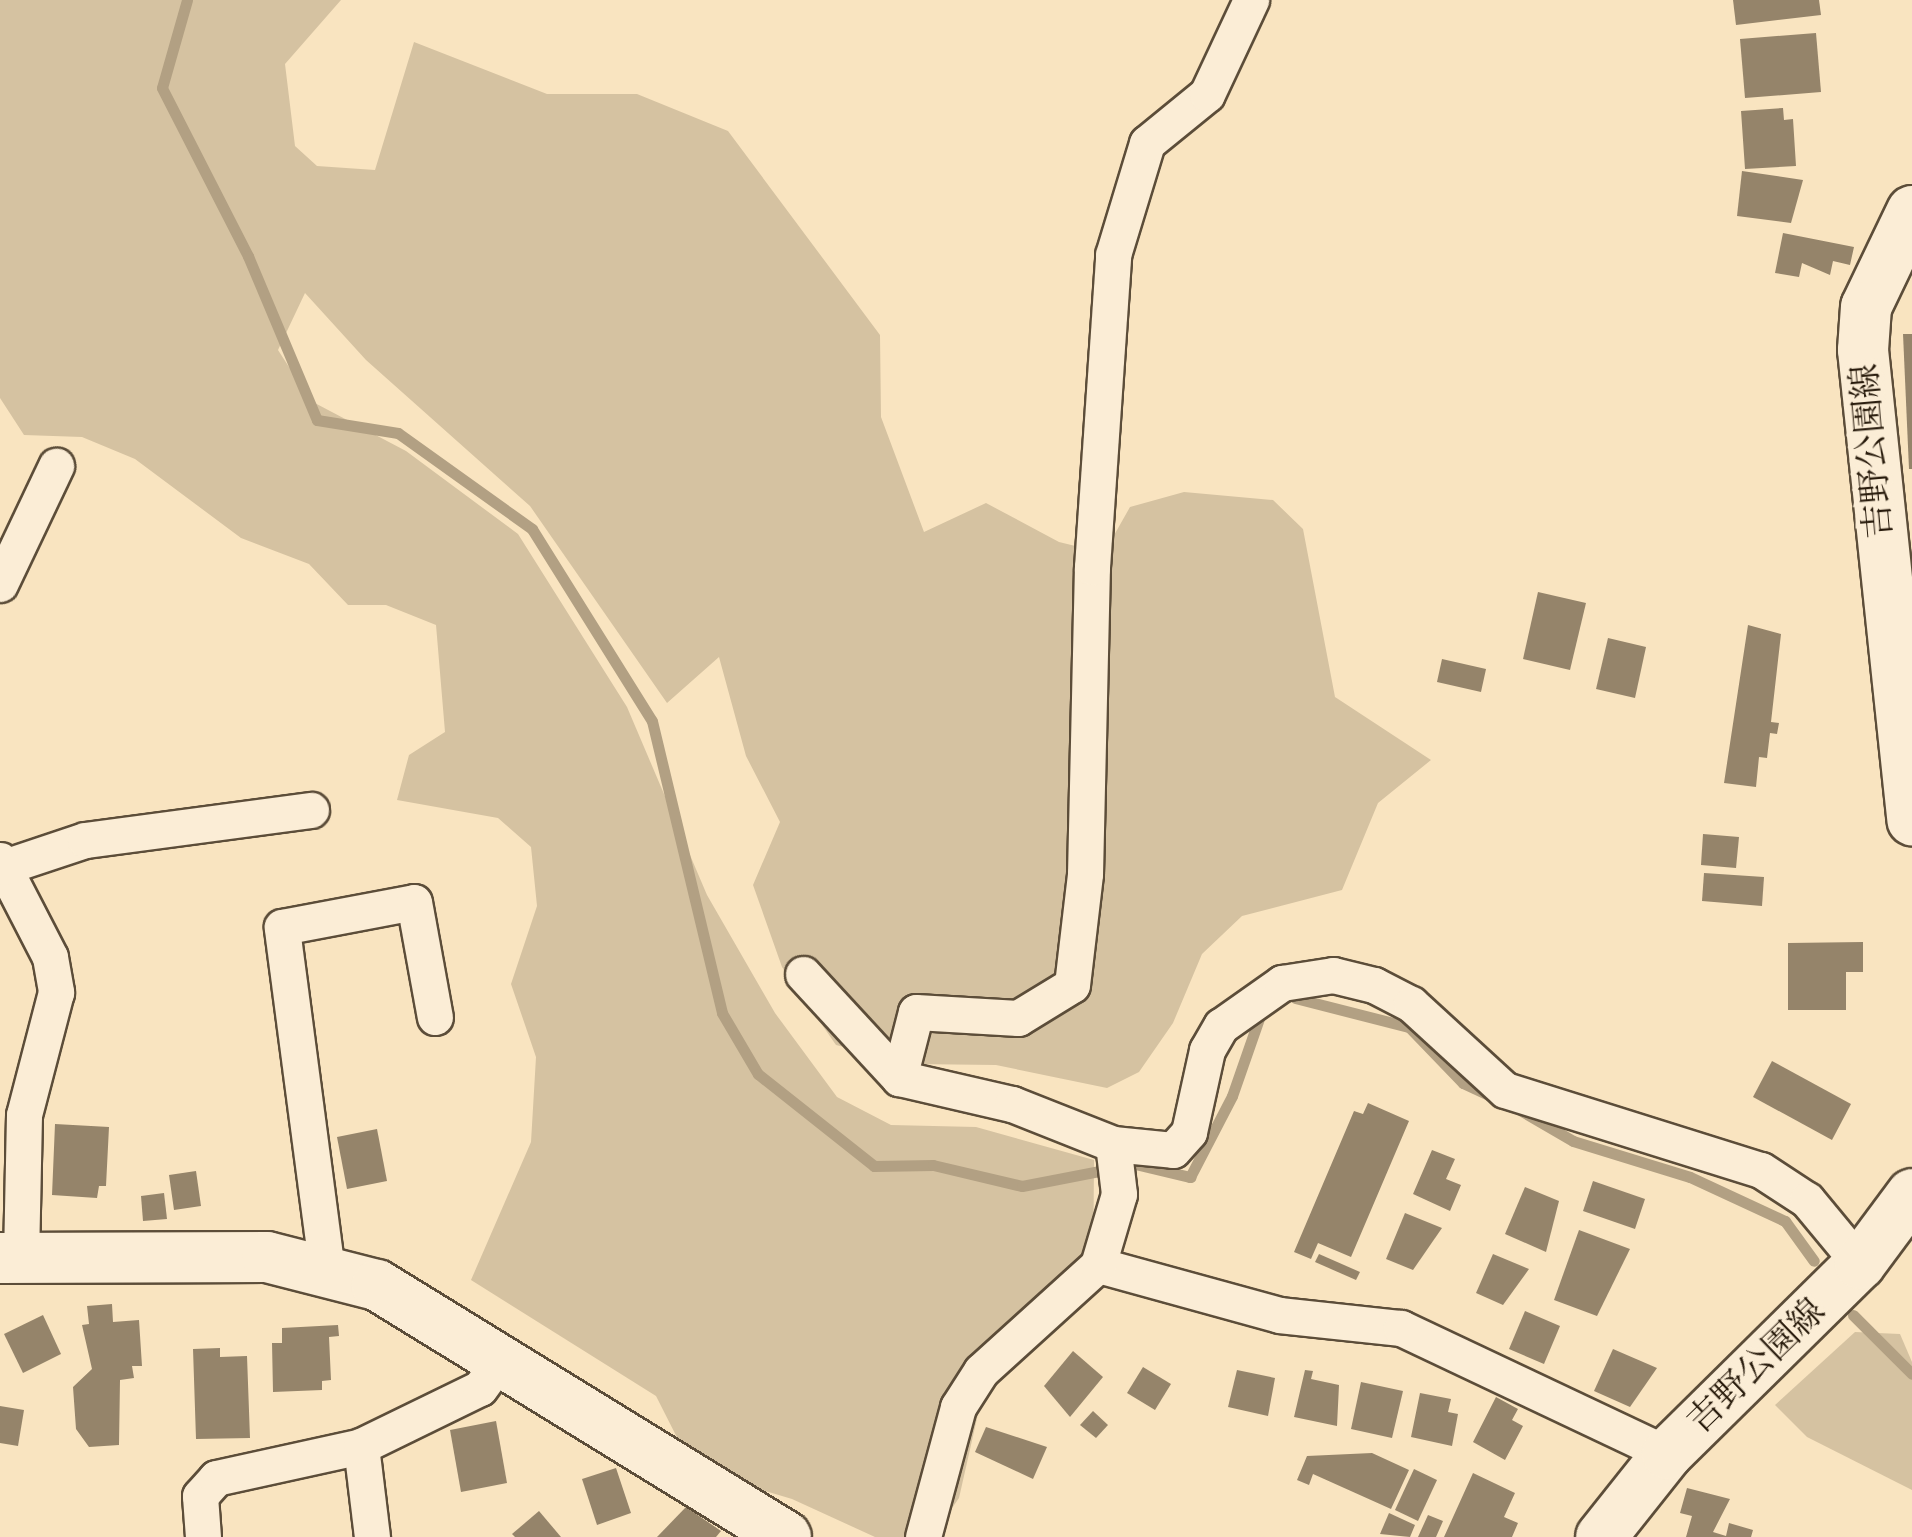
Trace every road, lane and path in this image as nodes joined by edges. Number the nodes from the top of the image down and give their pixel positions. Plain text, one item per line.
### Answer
1 (1251, 0) edge
2 (1912, 211) edge
3 (56, 466) dead end
4 (0, 584) edge
5 (311, 810) dead end
6 (1912, 820) edge
7 (2, 864) edge
8 (803, 974) dead end
9 (435, 1017) dead end
10 (899, 1078) junction
11 (1112, 1144) junction
12 (1907, 1208) edge
13 (10, 1258) edge
14 (1860, 1264) junction
15 (1098, 1265) junction
16 (327, 1271) junction
17 (503, 1356) junction
18 (361, 1446) junction
19 (1667, 1454) junction
20 (203, 1537) edge
21 (372, 1537) edge
22 (786, 1537) edge
23 (924, 1537) edge
24 (1601, 1537) edge

1 - 10 street
2 - 6 main road, 吉野公園線
3 - 4 street
5 - 7 street
7 - 13 street
8 - 10 street
9 - 16 street
10 - 11 street
11 - 14 street
11 - 15 street
12 - 14 main road, 吉野公園線
13 - 16 main road
14 - 19 main road, 吉野公園線
15 - 19 street
15 - 23 street
16 - 17 main road
17 - 18 street
17 - 22 main road
18 - 20 street
18 - 21 street
19 - 24 main road, 吉野公園線

